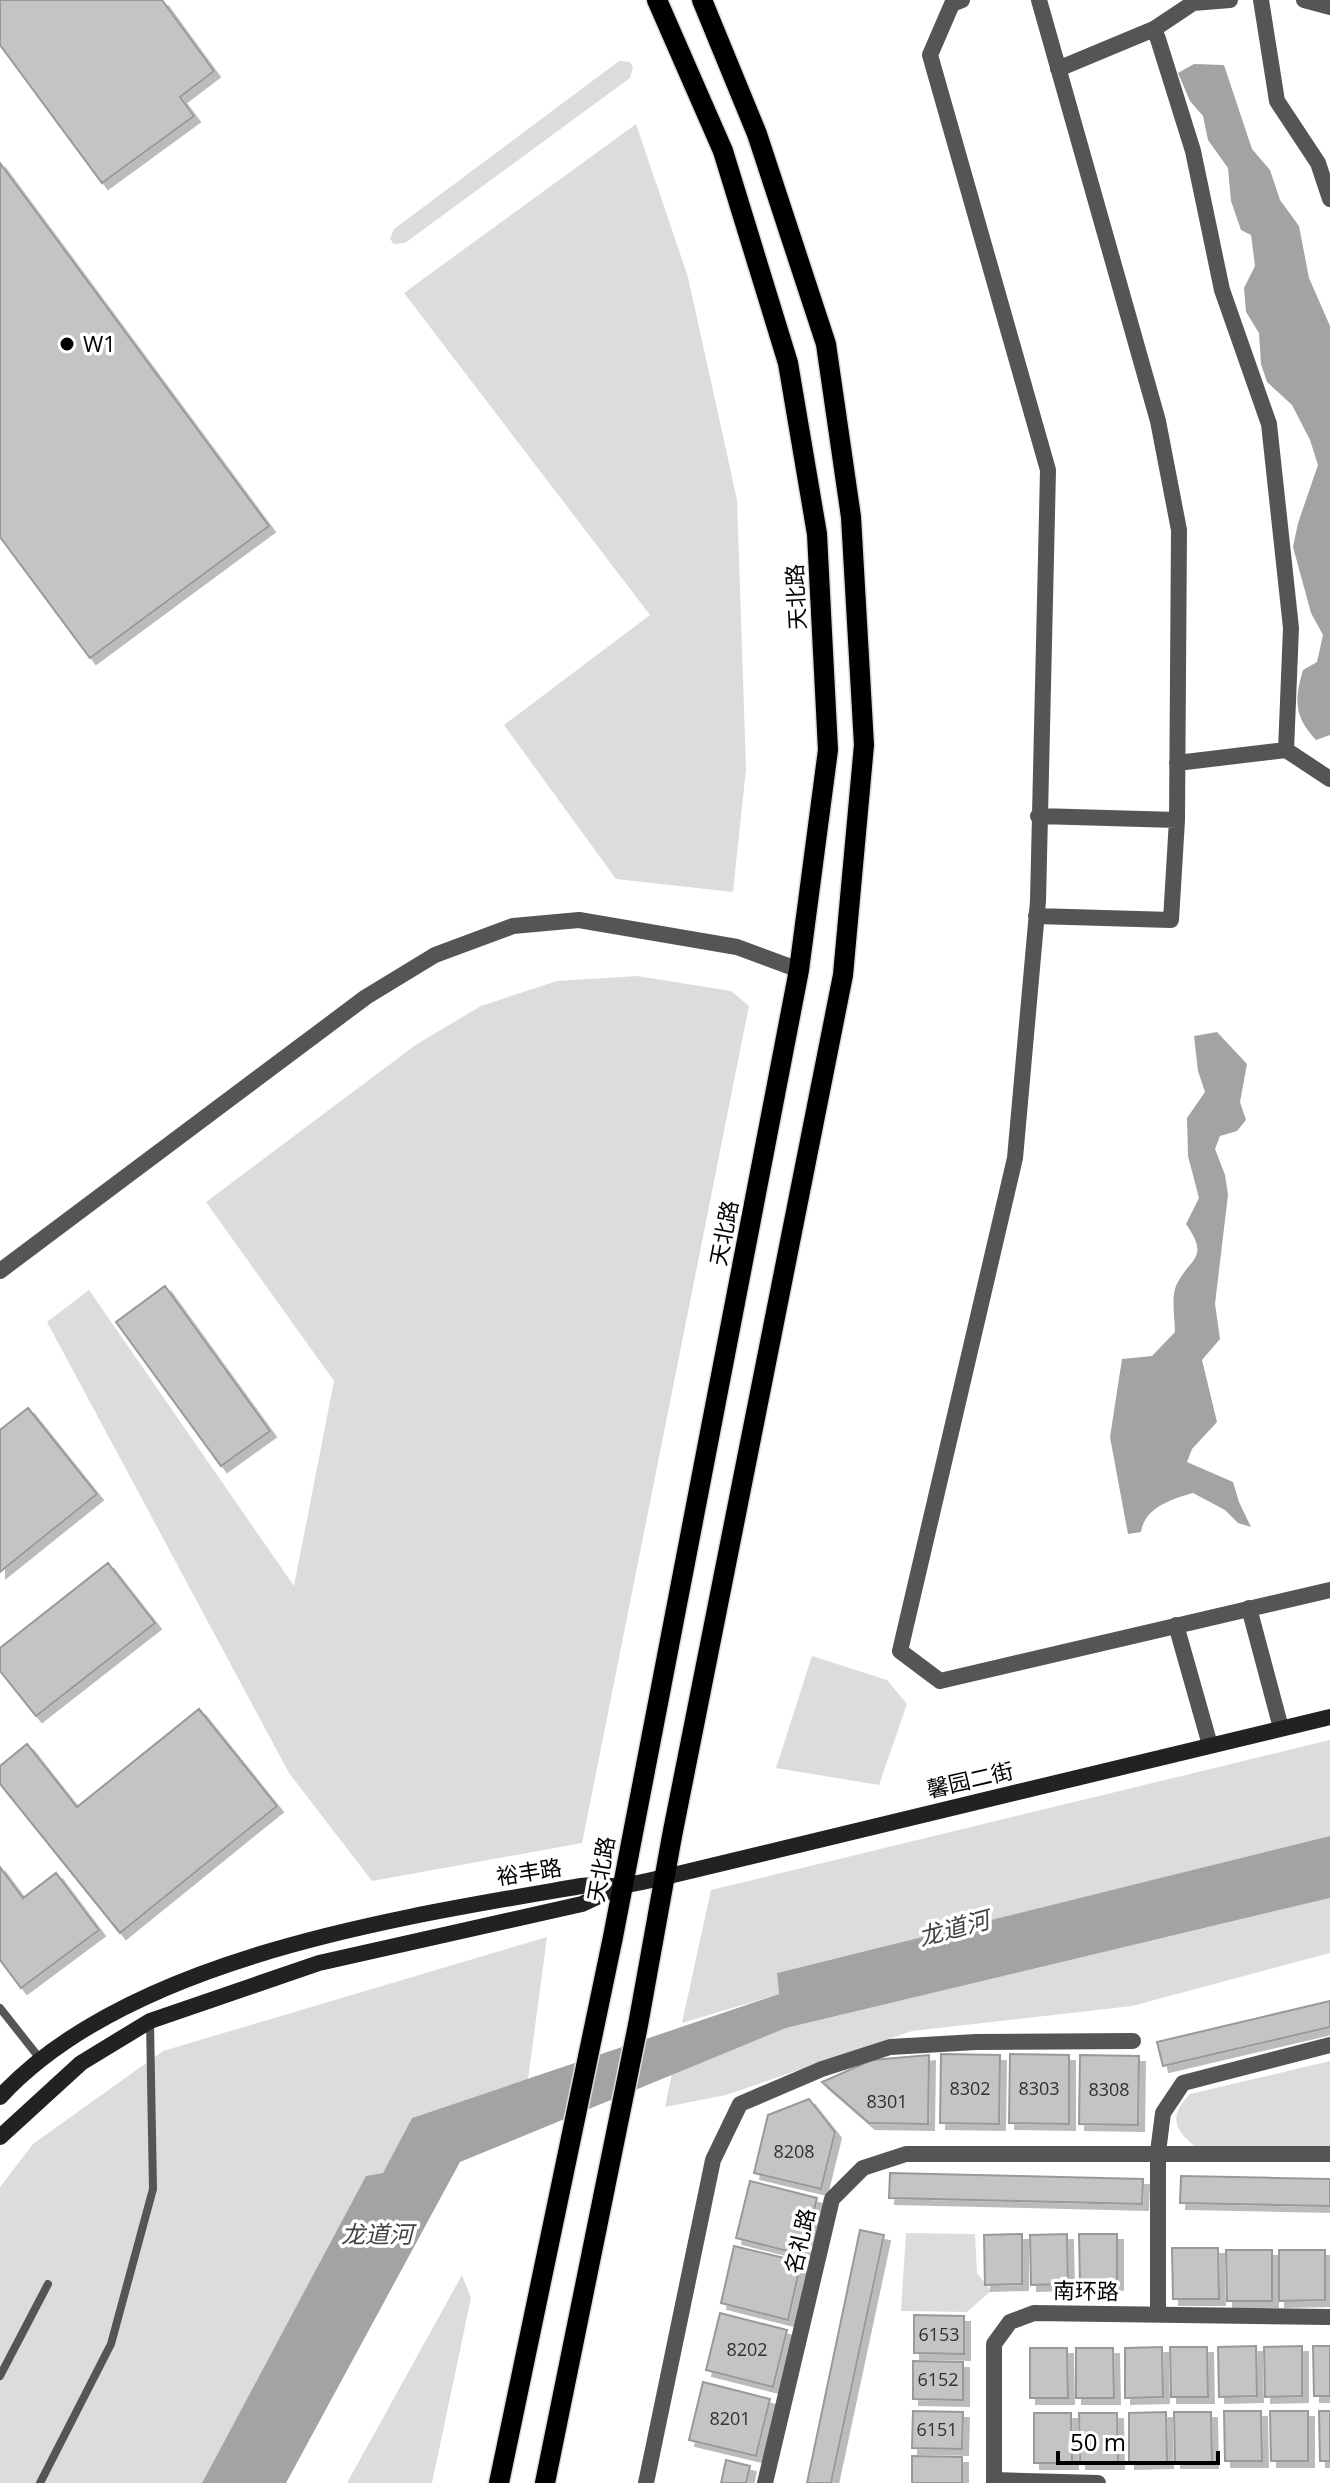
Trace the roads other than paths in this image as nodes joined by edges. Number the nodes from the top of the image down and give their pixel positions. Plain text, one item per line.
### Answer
1 (657, 0) edge
2 (702, 0) edge
3 (962, 0) edge
4 (1039, 0) edge
5 (1230, 0) edge
6 (1261, 0) edge
7 (1304, 0) edge
8 (1330, 7) edge
9 (1154, 29) junction
10 (1058, 69) junction
11 (1330, 199) edge
12 (1286, 750) junction
13 (1177, 763) junction
14 (1330, 779) edge
15 (1038, 816) junction
16 (1177, 820) junction
17 (1036, 916) junction
18 (799, 970) junction
19 (0, 1271) edge
20 (1330, 1590) edge
21 (1249, 1608) junction
22 (1176, 1625) junction
23 (1330, 1717) edge
24 (1281, 1728) junction
25 (1210, 1745) junction
26 (665, 1877) junction
27 (621, 1886) junction
28 (0, 2008) edge
29 (150, 2021) junction
30 (1133, 2041) dead end
31 (1330, 2045) edge
32 (41, 2060) junction
33 (0, 2097) edge
34 (0, 2137) edge
35 (1158, 2152) junction
36 (1330, 2154) edge
37 (48, 2284) dead end
38 (1158, 2314) junction
39 (1330, 2317) edge
40 (0, 2376) edge
41 (994, 2481) edge
42 (40, 2483) edge
43 (499, 2483) edge
44 (545, 2483) edge
45 (646, 2483) edge
46 (765, 2483) edge
47 (1098, 2483) edge

1 - 18 main road, 天北路
2 - 26 main road
3 - 15 street
4 - 10 street
5 - 9 street
6 - 11 street
7 - 8 street
9 - 10 street
9 - 12 street
10 - 13 street
12 - 13 street
12 - 14 street
13 - 16 street
15 - 16 street
15 - 17 street
16 - 17 street
17 - 22 street
18 - 19 street
18 - 27 main road, 天北路
20 - 21 street
21 - 22 street
21 - 24 street
22 - 25 street
23 - 24 street, 馨园二街
24 - 25 street, 馨园二街
25 - 26 street, 馨园二街
26 - 27 street, 馨园二街
26 - 44 main road
27 - 29 street, 裕丰路
27 - 32 street, 裕丰路
27 - 43 main road, 天北路
28 - 32 lane
29 - 34 street, 裕丰路
29 - 42 lane
30 - 45 street
31 - 35 street
32 - 33 street, 裕丰路
35 - 36 street, 名礼路
35 - 38 street
35 - 46 street, 名礼路
37 - 40 lane
38 - 39 street, 南环路
38 - 41 street, 南环路
41 - 47 street

